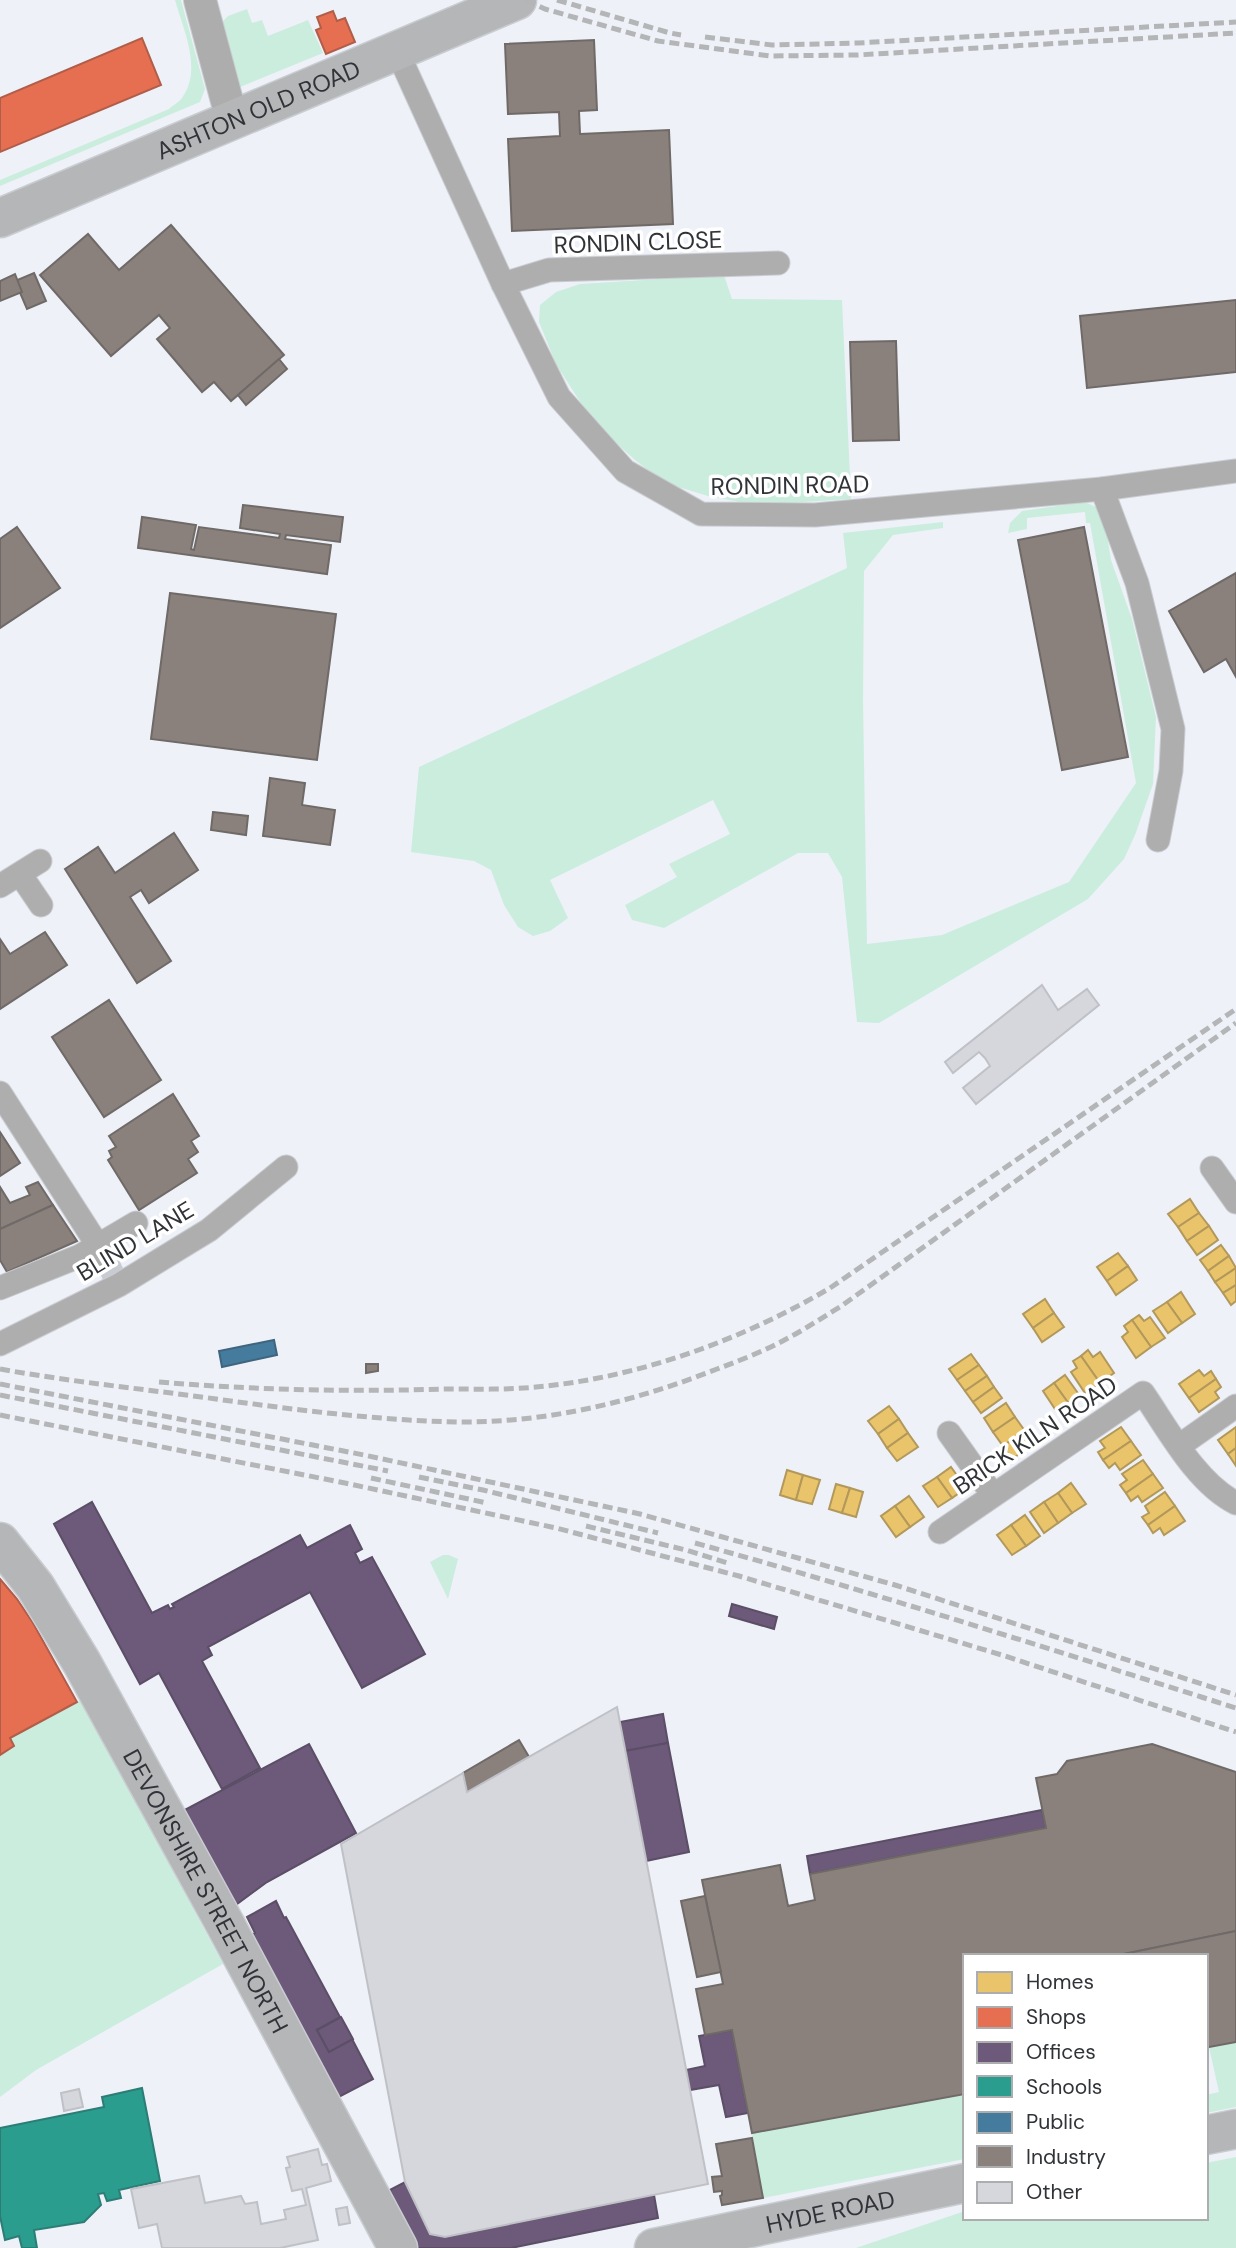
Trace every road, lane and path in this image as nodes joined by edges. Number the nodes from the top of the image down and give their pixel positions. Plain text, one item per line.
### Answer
1 (200, 0) edge
2 (517, 0) edge
3 (397, 51) junction
4 (234, 119) junction
5 (0, 218) edge
6 (778, 263) dead end
7 (503, 285) junction
8 (1236, 471) edge
9 (1102, 489) junction
10 (1158, 840) dead end
11 (40, 861) dead end
12 (20, 874) junction
13 (0, 886) edge
14 (41, 905) dead end
15 (0, 1093) edge
16 (286, 1167) dead end
17 (1212, 1168) dead end
18 (1236, 1202) edge
19 (136, 1223) dead end
20 (109, 1266) junction
21 (0, 1288) edge
22 (0, 1344) edge
23 (1236, 1406) edge
24 (949, 1433) dead end
25 (1179, 1446) junction
26 (993, 1495) junction
27 (1236, 1503) edge
28 (940, 1532) dead end
29 (0, 1542) edge
30 (1236, 2129) edge
31 (1208, 2135) edge
32 (963, 2183) edge
33 (398, 2248) edge
34 (654, 2248) edge

1 - 4 street
2 - 3 highway, ASHTON OLD ROAD
3 - 4 highway, ASHTON OLD ROAD
3 - 7 street, RONDIN ROAD
4 - 5 highway, ASHTON OLD ROAD
6 - 7 street, RONDIN CLOSE
7 - 9 street, RONDIN ROAD
8 - 9 street, RONDIN ROAD
9 - 10 street
11 - 12 street
12 - 13 street
12 - 14 street
15 - 20 street
16 - 20 street, BLIND LANE
17 - 18 street
19 - 20 street
20 - 21 street
20 - 22 street, BLIND LANE
23 - 25 street
24 - 26 street
25 - 26 street, BRICK KILN ROAD
25 - 27 street, BRICK KILN ROAD
26 - 28 street, BRICK KILN ROAD
29 - 33 highway, DEVONSHIRE STREET NORTH
30 - 31 highway
32 - 34 highway, HYDE ROAD

